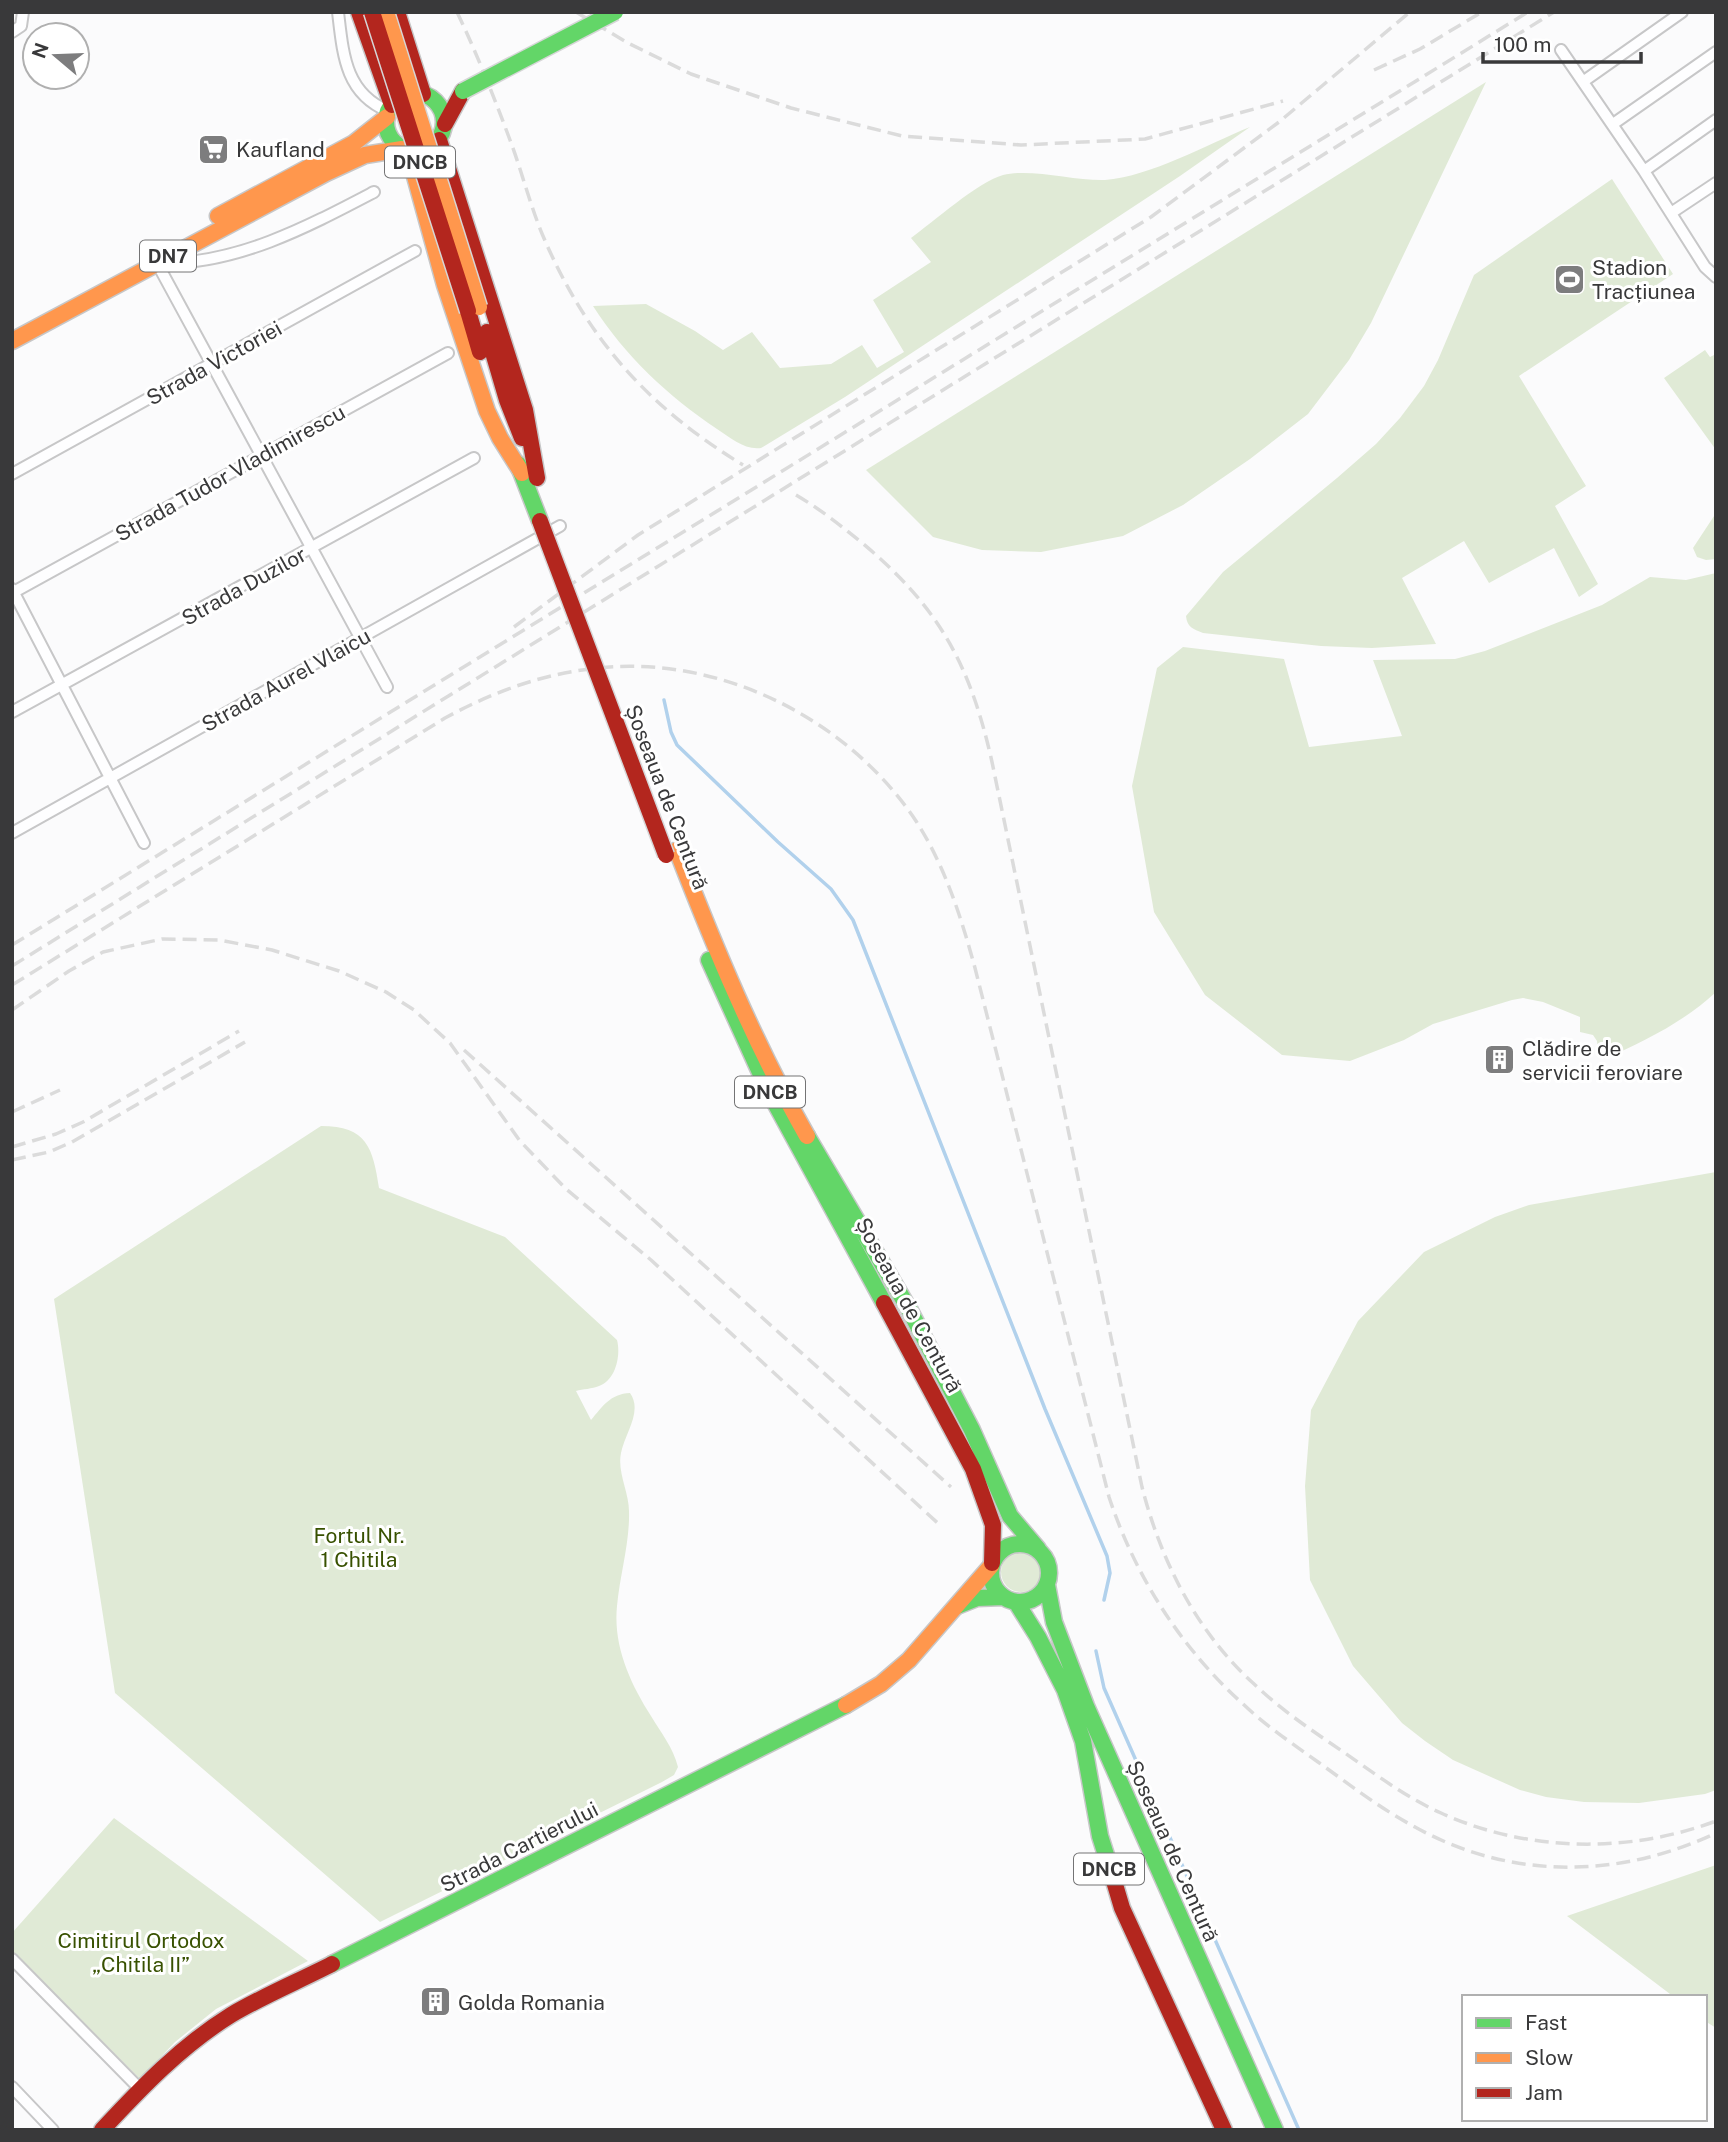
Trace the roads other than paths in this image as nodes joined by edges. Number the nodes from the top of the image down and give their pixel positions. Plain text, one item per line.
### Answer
1 (23, 12) edge
2 (338, 12) edge
3 (359, 12) edge
4 (372, 12) edge
5 (386, 12) edge
6 (397, 12) edge
7 (615, 12) edge
8 (1682, 12) edge
9 (12, 32) edge
10 (1562, 50) dead end
11 (1716, 52) edge
12 (1584, 81) junction
13 (463, 91) junction
14 (427, 96) junction
15 (389, 111) junction
16 (1716, 120) edge
17 (1613, 124) junction
18 (442, 132) junction
19 (405, 150) junction
20 (1644, 171) junction
21 (1716, 183) edge
22 (374, 192) dead end
23 (1671, 213) junction
24 (415, 251) dead end
25 (154, 257) junction
26 (1716, 277) edge
27 (474, 309) junction
28 (12, 328) edge
29 (12, 341) edge
30 (448, 353) dead end
31 (212, 364) junction
32 (262, 455) junction
33 (474, 458) dead end
34 (12, 474) edge
35 (529, 476) junction
36 (550, 521) junction
37 (313, 548) junction
38 (13, 592) edge
39 (361, 639) junction
40 (63, 684) junction
41 (387, 687) dead end
42 (12, 712) edge
43 (111, 778) junction
44 (12, 833) edge
45 (144, 843) dead end
46 (671, 852) junction
47 (1038, 1549) junction
48 (992, 1564) junction
49 (1047, 1585) junction
50 (1010, 1600) junction
51 (957, 1606) junction
52 (13, 1961) edge
53 (12, 2087) edge
54 (139, 2089) junction
55 (53, 2130) edge
56 (102, 2130) edge
57 (1224, 2130) edge
58 (1275, 2130) edge

1 - 9 street
2 - 15 street
3 - 15 main road
4 - 27 main road, Șoseaua de Centură / DNCB, bridge
5 - 27 main road, Șoseaua de Centură / DNCB, bridge
6 - 14 main road
7 - 13 main road, DN7, bridge
8 - 12 street
10 - 12 street
11 - 17 street
12 - 17 street
13 - 14 main road, DN7
13 - 18 main road
14 - 15 main road, DN7
14 - 18 main road
15 - 19 main road
15 - 25 main road, DN7
16 - 20 street
17 - 20 street
18 - 19 main road, DN7
18 - 35 main road
19 - 25 main road, DN7
19 - 35 main road
20 - 23 street
21 - 23 street
22 - 25 street
23 - 26 street
24 - 31 street, Strada Victoriei
25 - 28 main road, DN7
25 - 29 main road, DN7
25 - 31 street
27 - 35 main road, Șoseaua de Centură / DNCB
30 - 32 street, Strada Tudor Vladimirescu
31 - 32 street
31 - 34 street, Strada Victoriei
32 - 37 street
32 - 38 street, Strada Tudor Vladimirescu
33 - 37 street, Strada Duzilor
35 - 36 main road, Șoseaua de Centură / DNCB
36 - 39 street, Strada Aurel Vlaicu
36 - 46 main road, Șoseaua de Centură / DNCB
37 - 39 street
37 - 40 street, Strada Duzilor
38 - 40 street
39 - 41 street
39 - 43 street, Strada Aurel Vlaicu
40 - 42 street, Strada Duzilor
40 - 43 street
43 - 44 street, Strada Aurel Vlaicu
43 - 45 street
46 - 47 main road, Șoseaua de Centură / DNCB
46 - 48 main road, Șoseaua de Centură / DNCB
47 - 48 main road
47 - 49 main road, Șoseaua de Centură / DNCB
48 - 50 main road, Șoseaua de Centură / DNCB
48 - 51 main road, Strada Cartierului
49 - 50 main road
49 - 58 main road, Șoseaua de Centură / DNCB
50 - 51 main road
50 - 57 main road, Șoseaua de Centură / DNCB
51 - 54 main road, Strada Cartierului
52 - 54 street
53 - 55 street
54 - 56 main road, Strada Cartierului

